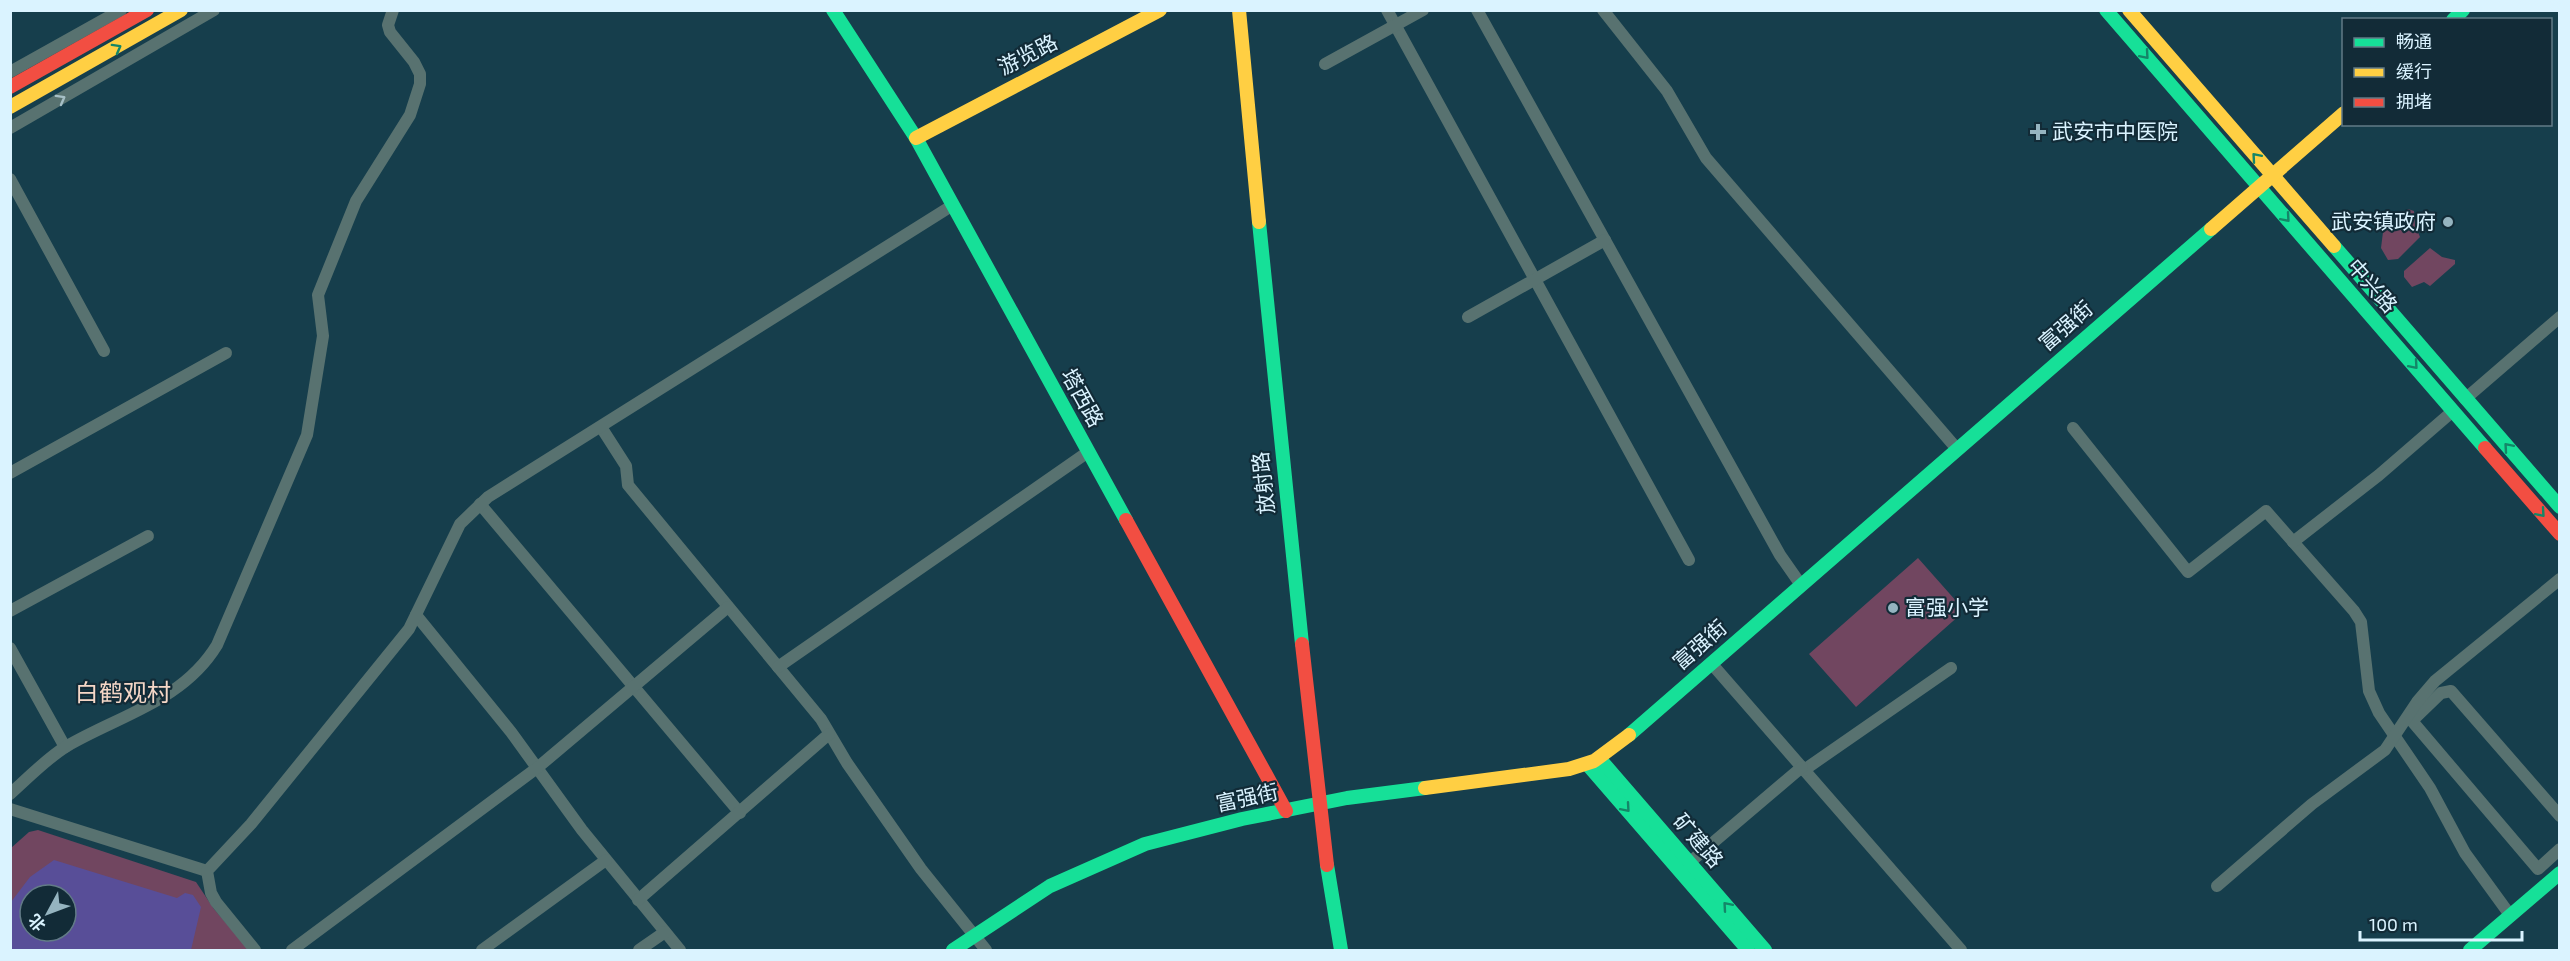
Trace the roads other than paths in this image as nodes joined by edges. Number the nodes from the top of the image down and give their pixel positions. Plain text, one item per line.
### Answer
1 (121, 10) edge
2 (147, 10) edge
3 (181, 10) edge
4 (214, 10) edge
5 (393, 10) edge
6 (833, 10) edge
7 (1160, 10) edge
8 (1239, 10) edge
9 (1387, 10) edge
10 (1423, 10) edge
11 (1477, 10) edge
12 (1603, 10) edge
13 (2106, 10) edge
14 (2129, 10) edge
15 (1396, 26) junction
16 (1325, 64) dead end
17 (10, 72) edge
18 (10, 87) edge
19 (10, 107) edge
20 (2342, 115) edge
21 (10, 128) edge
22 (916, 138) junction
23 (2272, 175) junction
24 (10, 179) edge
25 (2259, 186) junction
26 (953, 205) junction
27 (1605, 240) junction
28 (1535, 279) junction
29 (1468, 317) dead end
30 (2559, 317) edge
31 (104, 351) dead end
32 (226, 353) dead end
33 (2466, 399) junction
34 (2453, 411) junction
35 (601, 427) junction
36 (2073, 429) dead end
37 (1957, 449) junction
38 (1088, 452) junction
39 (10, 473) edge
40 (480, 504) junction
41 (2559, 507) edge
42 (2559, 534) edge
43 (148, 537) dead end
44 (2293, 542) junction
45 (1689, 560) dead end
46 (2559, 579) edge
47 (1801, 585) junction
48 (728, 607) junction
49 (10, 611) edge
50 (416, 615) junction
51 (10, 648) edge
52 (1711, 663) junction
53 (778, 667) junction
54 (1951, 668) dead end
55 (634, 687) junction
56 (829, 734) junction
57 (2395, 736) junction
58 (65, 747) junction
59 (1593, 761) junction
60 (537, 768) junction
61 (1803, 769) junction
62 (10, 794) edge
63 (1320, 804) junction
64 (10, 809) edge
65 (1286, 811) junction
66 (740, 813) junction
67 (2559, 816) edge
68 (2559, 849) edge
69 (606, 860) junction
70 (1689, 863) junction
71 (207, 871) junction
72 (2559, 873) edge
73 (2217, 886) dead end
74 (638, 900) junction
75 (2510, 915) junction
76 (664, 932) junction
77 (974, 936) junction
78 (255, 951) edge
79 (292, 951) edge
80 (482, 951) edge
81 (639, 951) edge
82 (680, 951) edge
83 (953, 951) edge
84 (986, 951) edge
85 (1341, 951) edge
86 (1748, 951) edge
87 (1765, 951) edge
88 (1961, 951) edge
89 (2470, 951) edge

1 - 17 street
2 - 18 street
19 -> 3 street
21 -> 4 street
5 - 58 street
6 - 22 street, 塔西路
7 - 22 street, 游览路
8 - 63 street, 放射路
9 - 15 street
10 - 15 street
11 - 27 street
12 - 37 street
13 -> 25 street, 中兴路
23 -> 14 street, 中兴路
15 - 16 street
15 - 28 street
20 - 23 street, 富强街
22 - 26 street, 塔西路
23 - 25 street, 富强街
23 - 33 street, 中兴路
24 - 31 street
25 -> 34 street, 中兴路
25 - 37 street, 富强街
26 - 35 street
26 - 38 street, 塔西路
27 - 28 street
27 - 47 street
28 - 29 street
28 - 45 street
30 - 33 street
32 - 39 street
41 -> 33 street, 中兴路
34 -> 42 street, 中兴路
34 - 44 street
35 - 40 street
35 - 48 street
36 - 44 street
37 - 47 street, 富强街
38 - 53 street
38 - 65 street, 塔西路
40 - 50 street
40 - 55 street
43 - 49 street
44 - 57 street
46 - 57 street
47 - 52 street, 富强街
48 - 53 street
48 - 55 street
50 - 60 street
50 - 71 street
51 - 58 street
52 - 59 street, 富强街
52 - 61 street
53 - 56 street
54 - 61 street
55 - 60 street
55 - 66 street
56 - 66 street
56 - 77 street
57 - 73 street
57 - 75 street
58 - 62 street
59 - 63 street, 富强街
59 - 70 street, 矿建路
59 -> 86 street, 矿建路
60 - 69 street
60 - 79 street
61 - 70 street
61 - 88 street
63 - 65 street, 富强街
63 - 85 street, 放射路
64 - 71 street
65 - 77 street, 富强街
66 - 74 street
67 - 68 street
69 - 74 street
69 - 80 street
87 -> 70 street, 矿建路
71 - 78 street
72 - 75 street
74 - 76 street
75 - 89 street
76 - 81 street
76 - 82 street
77 - 83 street, 富强街
77 - 84 street

